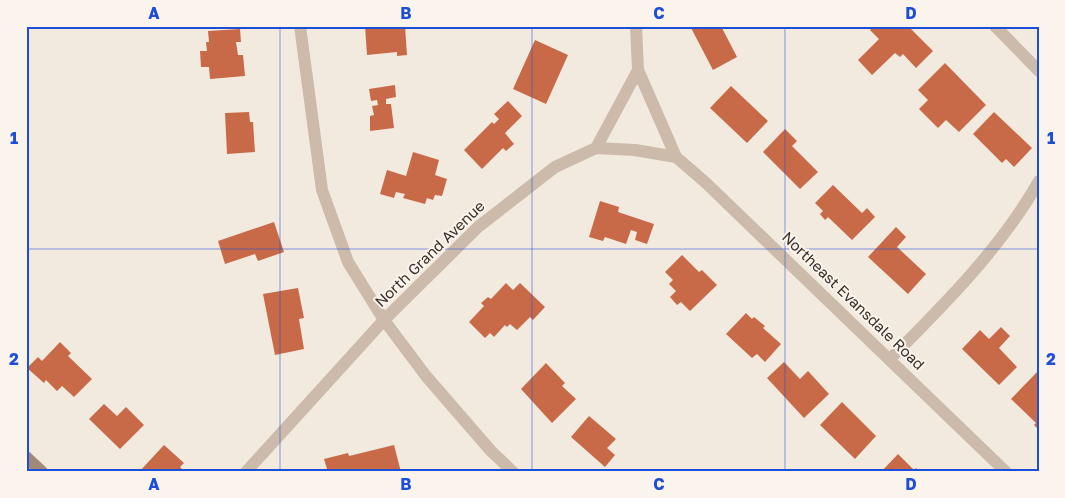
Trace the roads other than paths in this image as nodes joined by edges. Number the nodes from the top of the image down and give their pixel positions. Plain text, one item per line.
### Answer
1 (300, 26) edge
2 (636, 26) edge
3 (995, 26) edge
4 (638, 70) junction
5 (1039, 71) edge
6 (596, 148) junction
7 (676, 156) junction
8 (1039, 181) edge
9 (384, 320) junction
10 (890, 359) junction
11 (26, 456) edge
12 (42, 472) edge
13 (246, 472) edge
14 (513, 472) edge
15 (1006, 472) edge

1 - 9 street
2 - 4 street
3 - 5 street
4 - 6 street
4 - 7 street
6 - 7 street
6 - 9 street, North Grand Avenue
7 - 10 street, Northeast Evansdale Road
8 - 10 street
9 - 13 street, North Grand Avenue
9 - 14 street
10 - 15 street, Northeast Evansdale Road
11 - 12 main road

